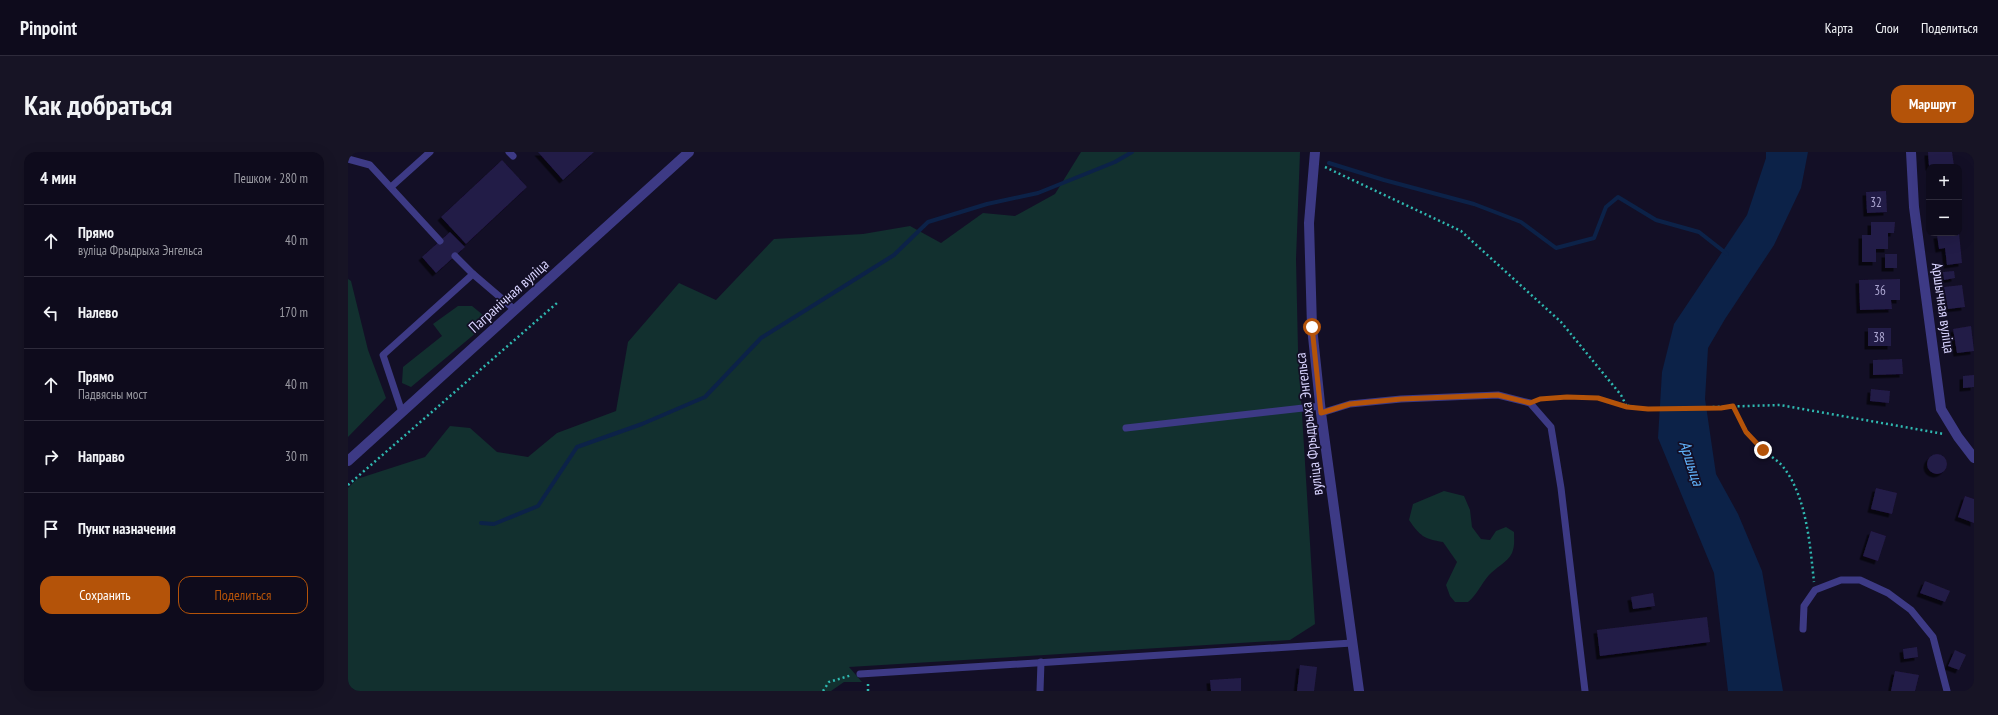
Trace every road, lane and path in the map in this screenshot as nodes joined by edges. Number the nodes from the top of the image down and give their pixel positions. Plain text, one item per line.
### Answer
1 (430, 152) edge
2 (689, 152) edge
3 (1911, 152) edge
4 (1315, 157) edge
5 (348, 159) edge
6 (390, 187) junction
7 (440, 241) dead end
8 (455, 256) dead end
9 (473, 274) junction
10 (557, 303) dead end
11 (515, 310) junction
12 (1530, 403) junction
13 (1733, 406) junction
14 (1627, 407) junction
15 (1321, 410) junction
16 (402, 412) junction
17 (1126, 428) dead end
18 (1958, 437) junction
19 (1974, 458) edge
20 (348, 461) edge
21 (348, 485) edge
22 (1815, 590) junction
23 (1803, 629) dead end
24 (1352, 643) junction
25 (1041, 662) junction
26 (860, 674) joint
27 (823, 691) edge
28 (1040, 691) edge
29 (1359, 691) edge
30 (1585, 691) edge
31 (1947, 691) edge

1 - 6 lane
2 - 11 street, Пагранічная вуліца
3 - 18 street, Аршычная вуліца
4 - 14 path
4 - 15 street, вуліца Фрыдрыха Энгельса
5 - 6 lane
6 - 7 lane
8 - 9 lane
9 - 11 lane
9 - 16 lane
10 - 21 path
11 - 16 street, Пагранічная вуліца
12 - 14 path
12 - 15 lane
12 - 30 lane
13 - 14 path
13 - 18 path
13 - 22 path
15 - 17 lane
15 - 24 street, вуліца Фрыдрыха Энгельса
16 - 20 street, Пагранічная вуліца
18 - 19 street, Аршычная вуліца
22 - 23 lane
22 - 31 lane
24 - 25 lane
24 - 29 street, вуліца Фрыдрыха Энгельса
25 - 26 lane
25 - 28 lane
26 - 27 path

